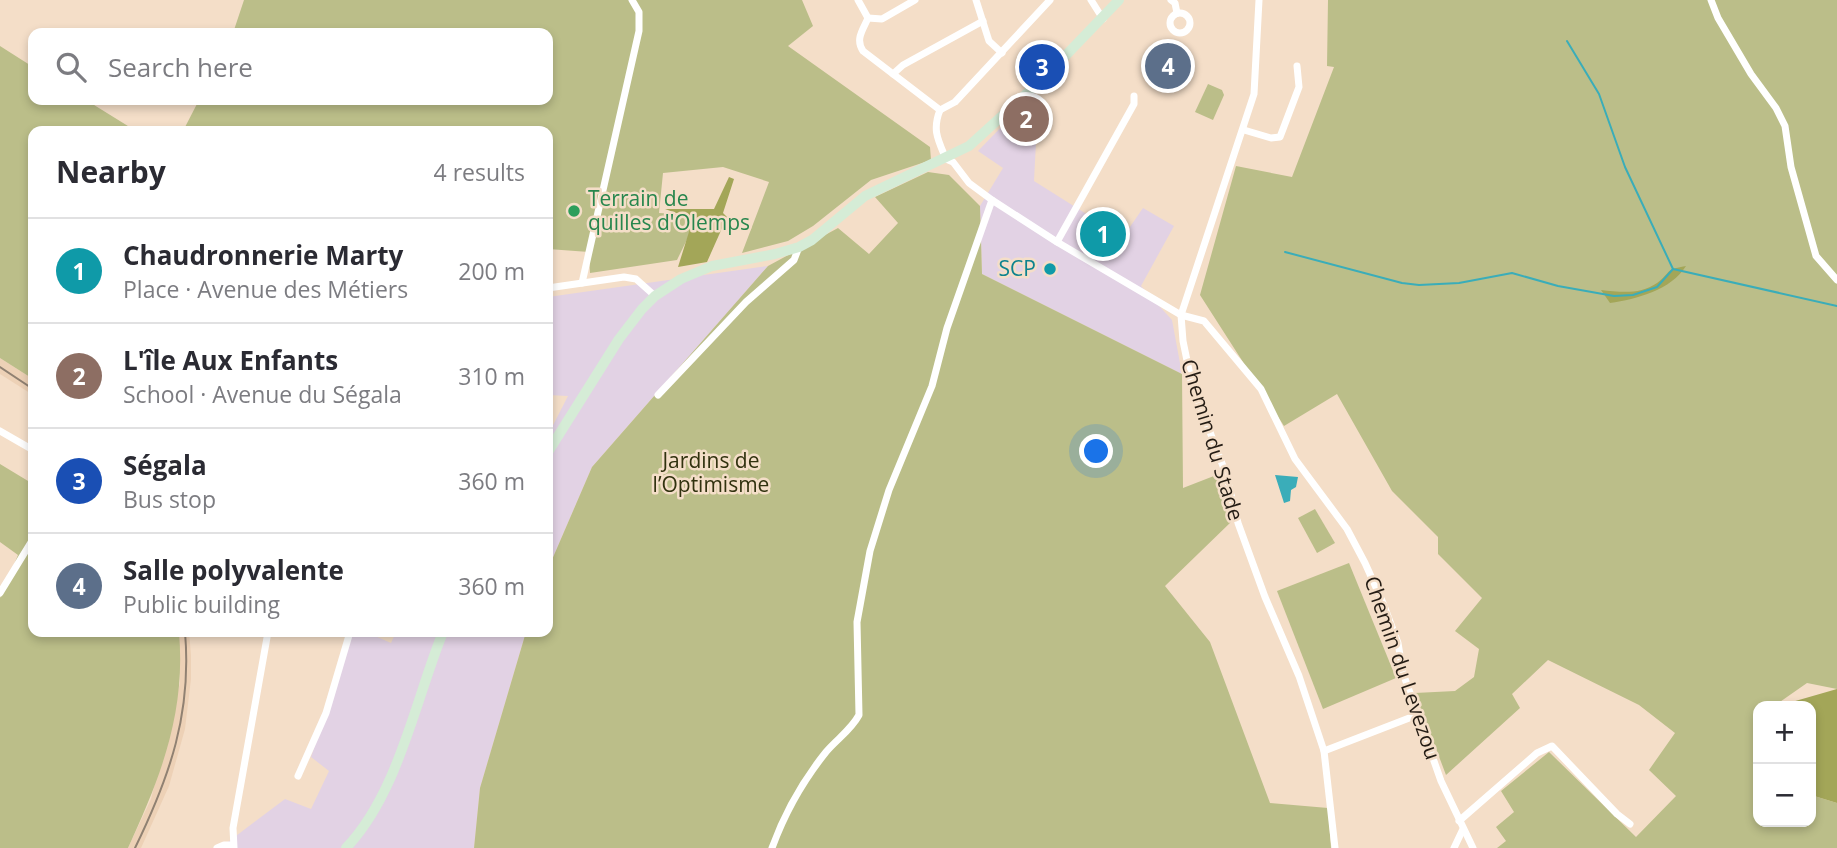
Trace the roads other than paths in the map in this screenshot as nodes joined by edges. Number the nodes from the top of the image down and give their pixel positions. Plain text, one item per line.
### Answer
1 (632, 0) edge
2 (858, 0) edge
3 (915, 0) edge
4 (976, 0) edge
5 (1050, 0) edge
6 (1091, 0) edge
7 (1119, 0) edge
8 (1171, 0) edge
9 (1259, 0) edge
10 (1711, 0) edge
11 (1177, 13) dead end
12 (868, 18) junction
13 (1103, 19) junction
14 (983, 21) junction
15 (1002, 53) junction
16 (1297, 66) dead end
17 (893, 74) junction
18 (1134, 96) dead end
19 (940, 110) junction
20 (1244, 130) junction
21 (946, 159) junction
22 (992, 200) junction
23 (1057, 242) junction
24 (800, 247) junction
25 (1837, 280) edge
26 (582, 283) junction
27 (553, 287) edge
28 (655, 296) junction
29 (1181, 316) junction
30 (658, 395) dead end
31 (0, 430) edge
32 (553, 444) edge
33 (28, 447) edge
34 (28, 547) edge
35 (0, 593) edge
36 (267, 637) edge
37 (349, 637) edge
38 (441, 637) edge
39 (1417, 715) junction
40 (1324, 751) junction
41 (298, 776) dead end
42 (1630, 824) dead end
43 (1461, 825) junction
44 (234, 846) edge
45 (217, 848) edge
46 (346, 848) edge
47 (772, 848) edge
48 (1335, 848) edge
49 (1454, 848) edge
50 (1473, 848) edge

1 - 26 street
2 - 12 street
3 - 12 street
4 - 14 street
5 - 15 street
6 - 13 street
7 - 13 street
8 - 11 street
9 - 20 street, Chemin du Stade
10 - 25 street
12 - 17 street
13 - 21 street
14 - 15 street
14 - 17 street
15 - 19 street
16 - 20 street
17 - 19 street
18 - 23 street
19 - 21 street
20 - 29 street, Chemin du Stade
21 - 22 street
21 - 24 street
22 - 23 street
22 - 47 street
23 - 29 street
24 - 28 street
24 - 30 street
26 - 27 street
26 - 28 street
28 - 32 street
29 - 39 street, Chemin du Levezou
29 - 40 street, Chemin du Stade
31 - 33 street
34 - 35 street
36 - 44 street
37 - 41 street
38 - 46 street
39 - 40 street
39 - 43 street, Chemin du Levezou
40 - 48 street, Chemin du Stade
42 - 43 street
43 - 49 street
43 - 50 street, Chemin du Levezou
44 - 45 street

